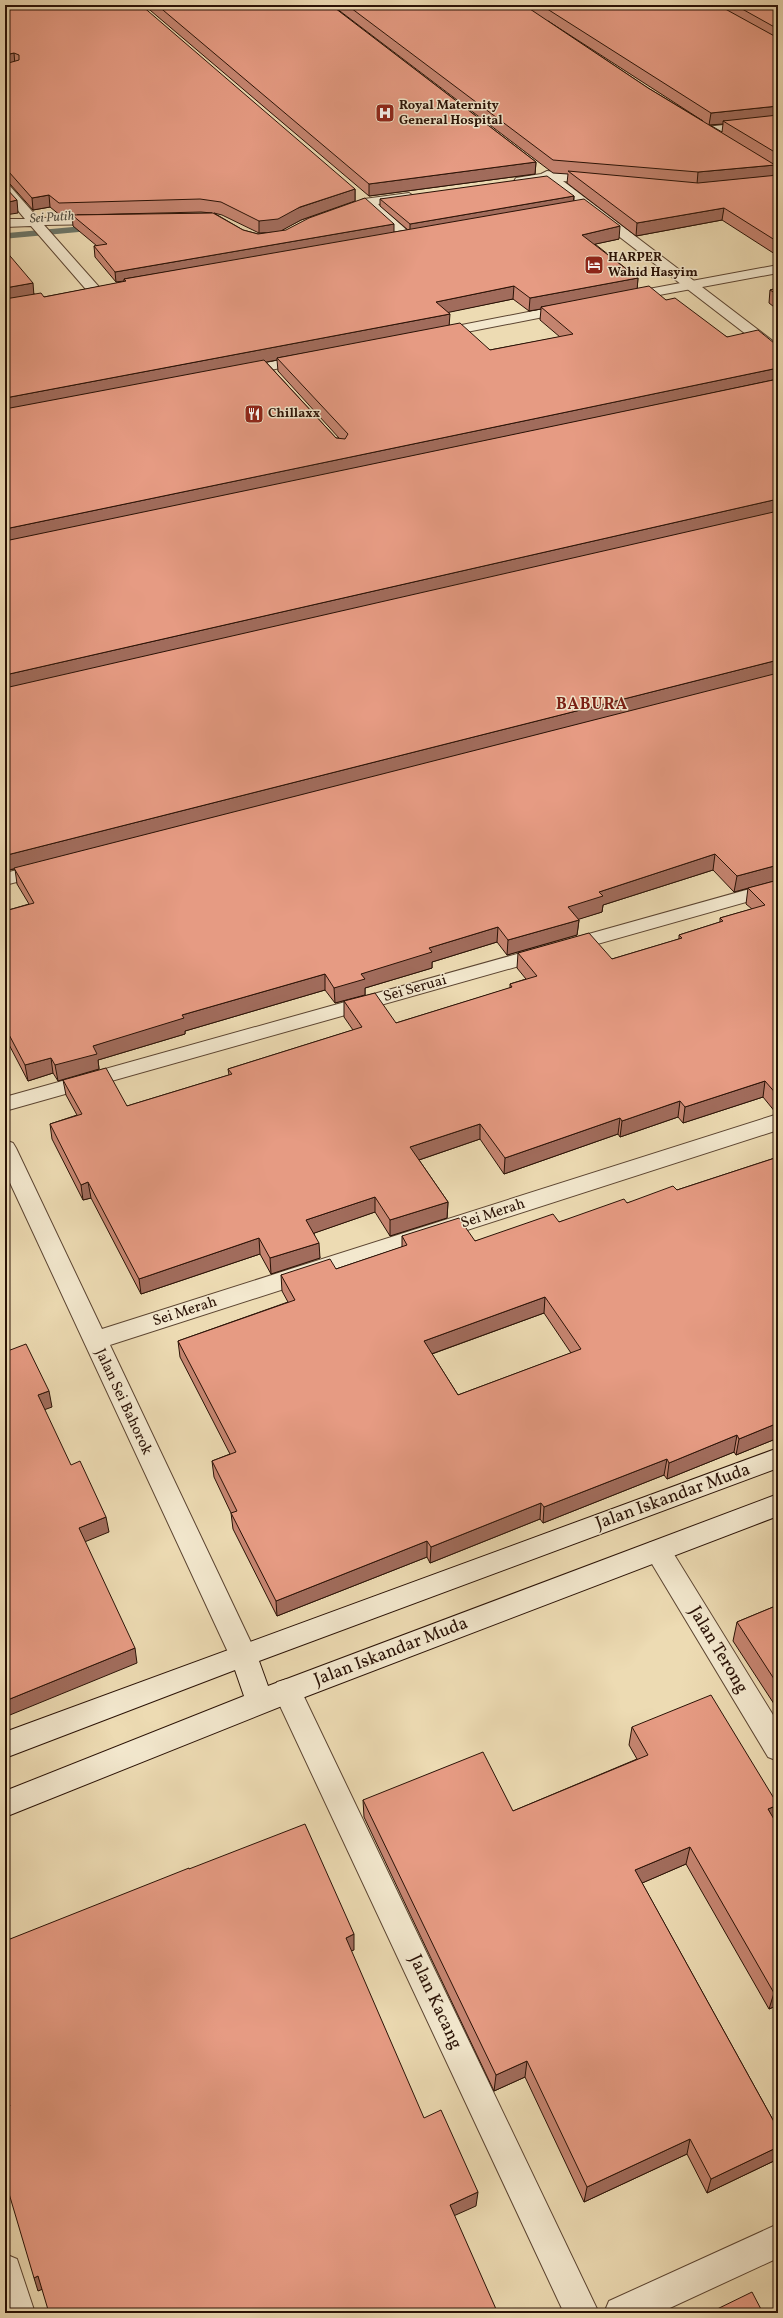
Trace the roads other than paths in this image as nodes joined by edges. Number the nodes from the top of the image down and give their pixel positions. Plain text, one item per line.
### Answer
1 (778, 122) edge
2 (703, 127) joint
3 (726, 142) edge
4 (739, 150) edge
5 (537, 168) edge
6 (550, 178) junction
7 (606, 180) edge
8 (776, 180) edge
9 (511, 183) edge
10 (5, 188) edge
11 (358, 194) edge
12 (421, 196) edge
13 (370, 204) junction
14 (586, 206) junction
15 (571, 208) edge
16 (327, 218) edge
17 (112, 220) edge
18 (33, 221) junction
19 (5, 223) edge
20 (423, 234) edge
21 (407, 237) junction
22 (392, 240) edge
23 (778, 269) edge
24 (690, 285) junction
25 (111, 288) edge
26 (95, 291) junction
27 (80, 294) edge
28 (613, 300) edge
29 (582, 306) edge
30 (420, 337) edge
31 (778, 352) edge
32 (320, 357) edge
33 (266, 367) junction
34 (228, 374) edge
35 (277, 379) edge
36 (59, 866) edge
37 (5, 879) edge
38 (778, 887) edge
39 (5, 1104) edge
40 (778, 1122) edge
41 (5, 1148) edge
42 (94, 1341) junction
43 (778, 1458) edge
44 (778, 1505) edge
45 (658, 1551) junction
46 (243, 1654) junction
47 (287, 1691) junction
48 (260, 1702) junction
49 (5, 1745) edge
50 (778, 1748) edge
51 (5, 1804) edge
52 (778, 2241) edge
53 (5, 2271) edge
54 (18, 2313) edge
55 (582, 2313) edge
56 (621, 2313) edge

1 - 2 lane
2 - 3 street
4 - 8 street
5 - 6 street
6 - 7 street
6 - 9 street
6 - 14 street
10 - 18 street
11 - 13 street
12 - 13 street
13 - 16 street
13 - 21 street
14 - 15 street
14 - 24 street
17 - 18 street
18 - 19 street
18 - 26 street
20 - 21 street
21 - 22 street
23 - 24 street
24 - 28 street
24 - 31 street
25 - 26 street
26 - 27 street
29 - 30 street
32 - 33 street
33 - 34 street
33 - 35 lane
36 - 37 street
38 - 39 street, Sei Seruai
40 - 42 street, Sei Merah
41 - 42 street, Jalan Sei Bahorok
42 - 46 street, Jalan Sei Bahorok
43 - 46 street, Jalan Iskandar Muda
44 - 45 street, Jalan Iskandar Muda
45 - 47 street, Jalan Iskandar Muda
45 - 50 street, Jalan Terong
46 - 48 street, Jalan Sei Bahorok
46 - 49 street, Jalan Iskandar Muda
47 - 48 street, Jalan Iskandar Muda
47 - 55 street, Jalan Kacang
48 - 51 street, Jalan Iskandar Muda
52 - 56 street
53 - 54 street

